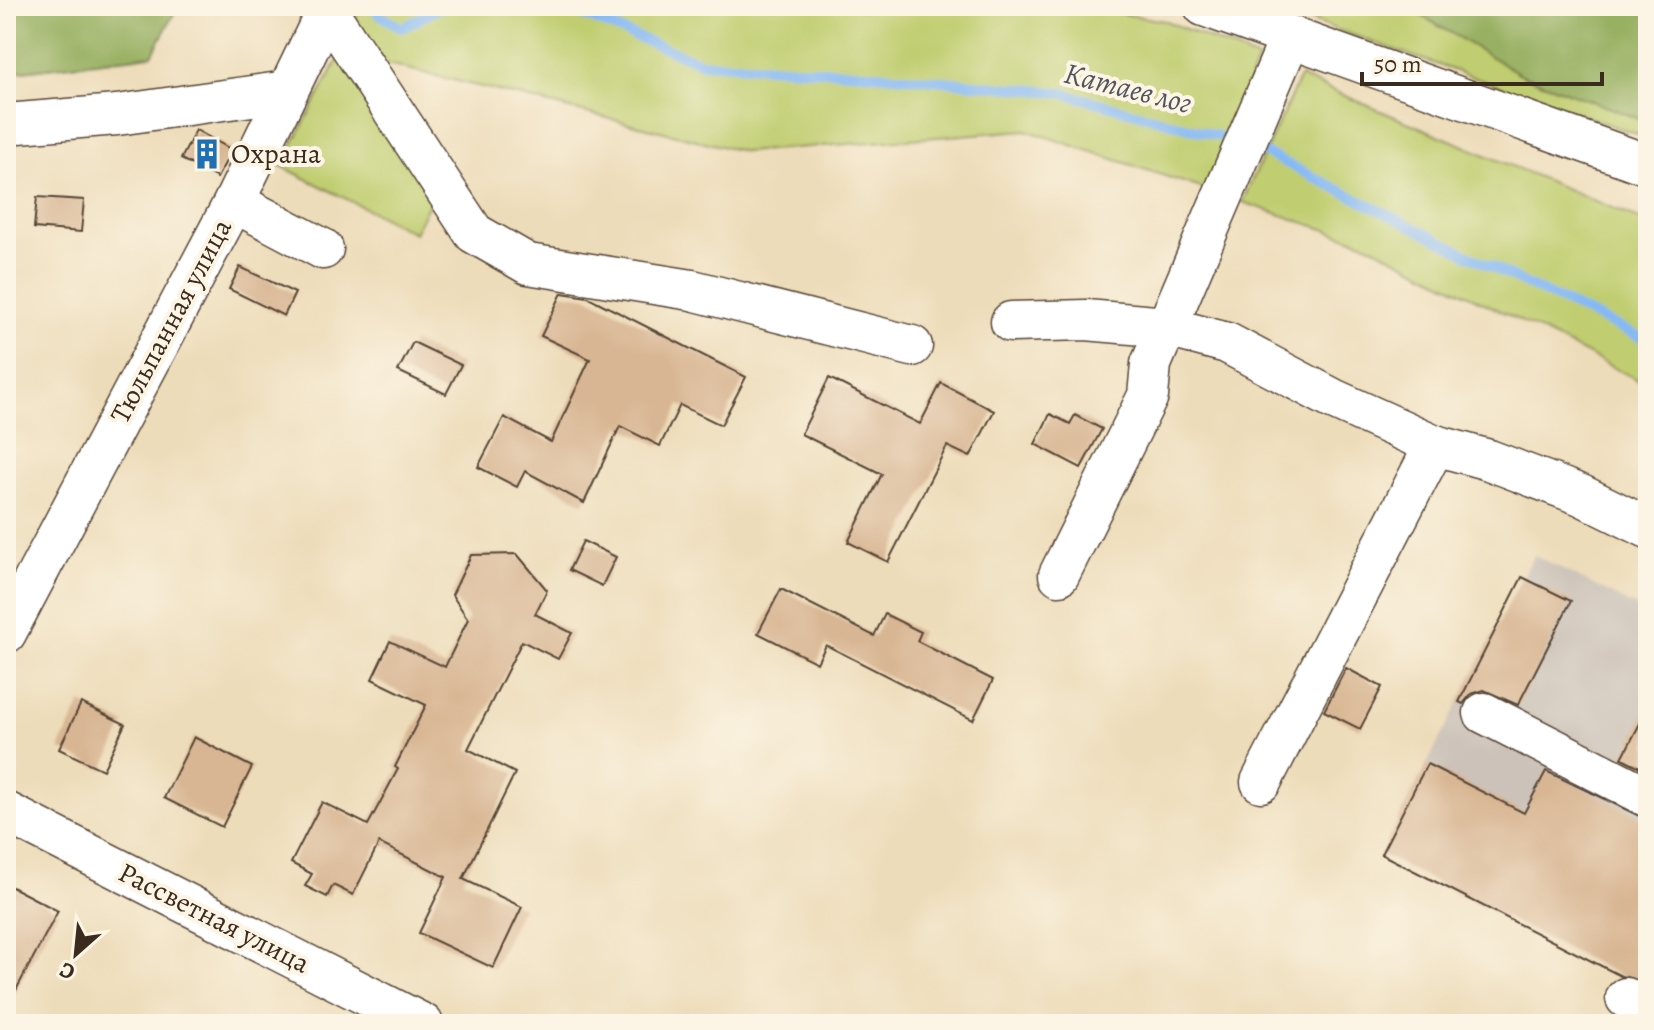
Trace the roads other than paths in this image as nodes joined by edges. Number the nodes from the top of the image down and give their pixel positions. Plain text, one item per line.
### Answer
1 (1204, 6) edge
2 (328, 8) edge
3 (1291, 36) junction
4 (287, 91) junction
5 (6, 124) edge
6 (1648, 165) edge
7 (234, 202) junction
8 (323, 249) dead end
9 (1011, 322) dead end
10 (1167, 327) junction
11 (912, 346) dead end
12 (1435, 445) junction
13 (1648, 528) edge
14 (1059, 575) dead end
15 (6, 633) edge
16 (1484, 713) dead end
17 (1261, 782) dead end
18 (1648, 797) edge
19 (6, 812) edge
20 (423, 1024) edge

1 - 3 street
2 - 4 street, Тюльпанная улица
2 - 11 street
3 - 6 street
3 - 10 street
4 - 5 street
4 - 7 street, Тюльпанная улица
7 - 8 street
7 - 15 street, Тюльпанная улица
9 - 10 street
10 - 12 street
10 - 14 street
12 - 13 street
12 - 17 street
16 - 18 street
19 - 20 street, Рассветная улица

